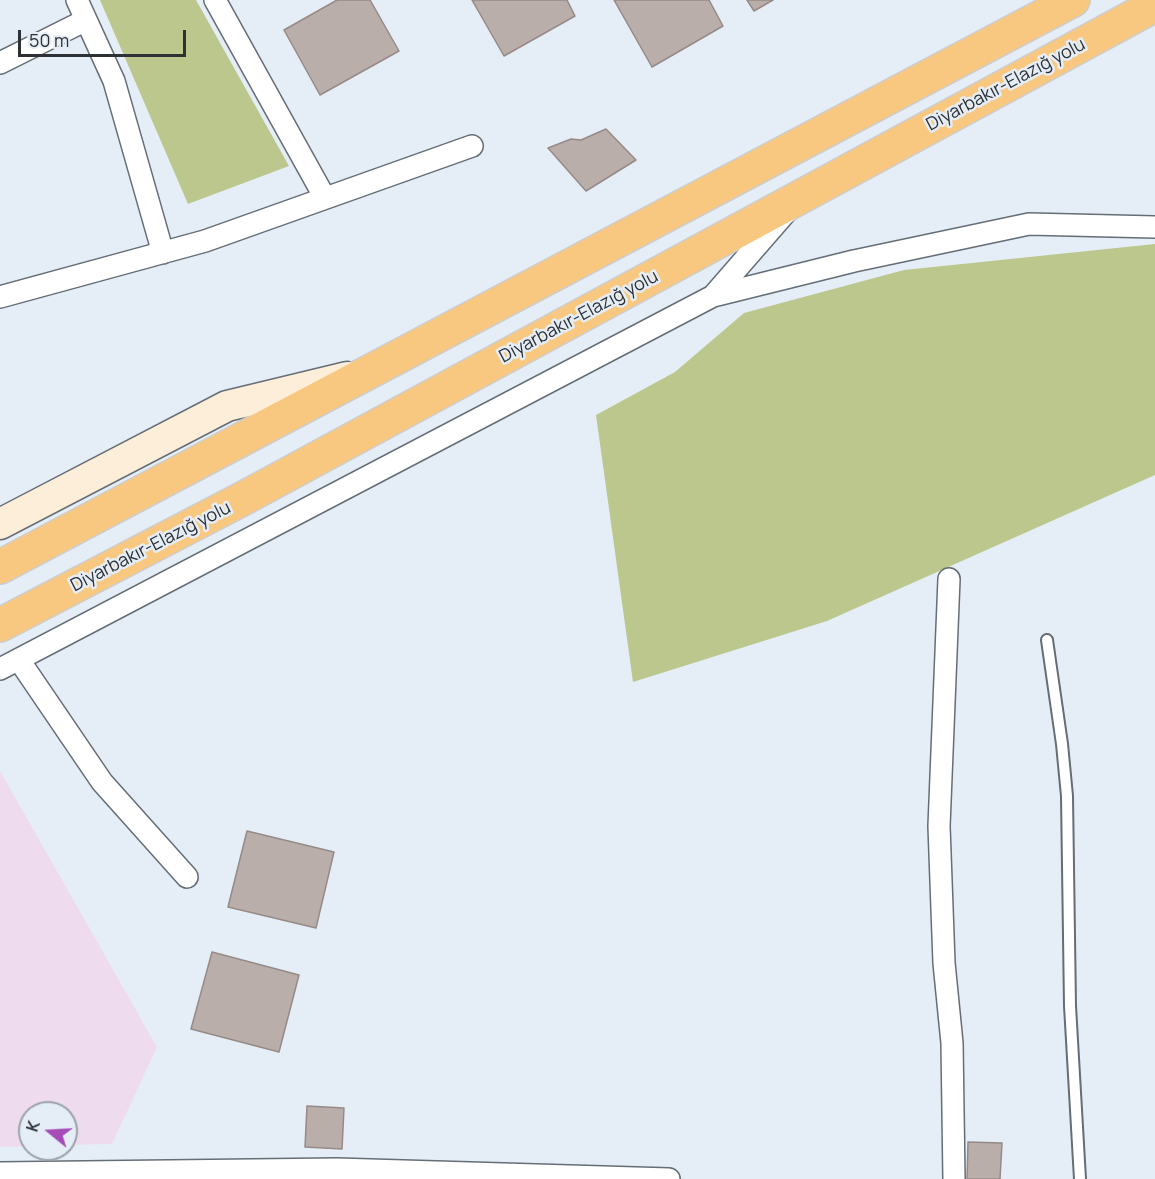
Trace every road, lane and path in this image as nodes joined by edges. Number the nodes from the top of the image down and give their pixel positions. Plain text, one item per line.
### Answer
1 (76, 0) edge
2 (215, 0) edge
3 (1073, 0) edge
4 (1155, 4) edge
5 (1048, 8) edge
6 (86, 20) junction
7 (0, 63) edge
8 (472, 146) dead end
9 (325, 198) junction
10 (798, 198) junction
11 (1155, 227) edge
12 (163, 252) junction
13 (713, 296) junction
14 (0, 297) edge
15 (376, 370) junction
16 (0, 524) edge
17 (0, 567) edge
18 (949, 579) dead end
19 (0, 625) edge
20 (1047, 640) dead end
21 (9, 664) edge
22 (187, 877) dead end
23 (0, 1173) edge
24 (252, 1174) edge
25 (335, 1174) edge
26 (103, 1175) edge
27 (179, 1175) edge
28 (406, 1175) edge
29 (473, 1175) edge
30 (571, 1177) edge
31 (647, 1179) edge
32 (669, 1179) edge
33 (954, 1179) edge
34 (1080, 1179) edge

1 - 6 street
2 - 9 street
3 - 5 highway
4 - 10 highway, Diyarbakır-Elazığ yolu
5 - 15 highway
6 - 7 street
6 - 12 street
8 - 9 street
9 - 12 street
10 - 13 street
10 - 19 highway, Diyarbakır-Elazığ yolu
11 - 13 street
12 - 14 street
13 - 21 street
15 - 16 street
15 - 17 highway
18 - 33 street
20 - 34 lane
21 - 22 street
23 - 26 street
24 - 25 street
24 - 27 street
25 - 28 street
26 - 27 street
28 - 29 street
29 - 30 street
30 - 31 street
31 - 32 street

